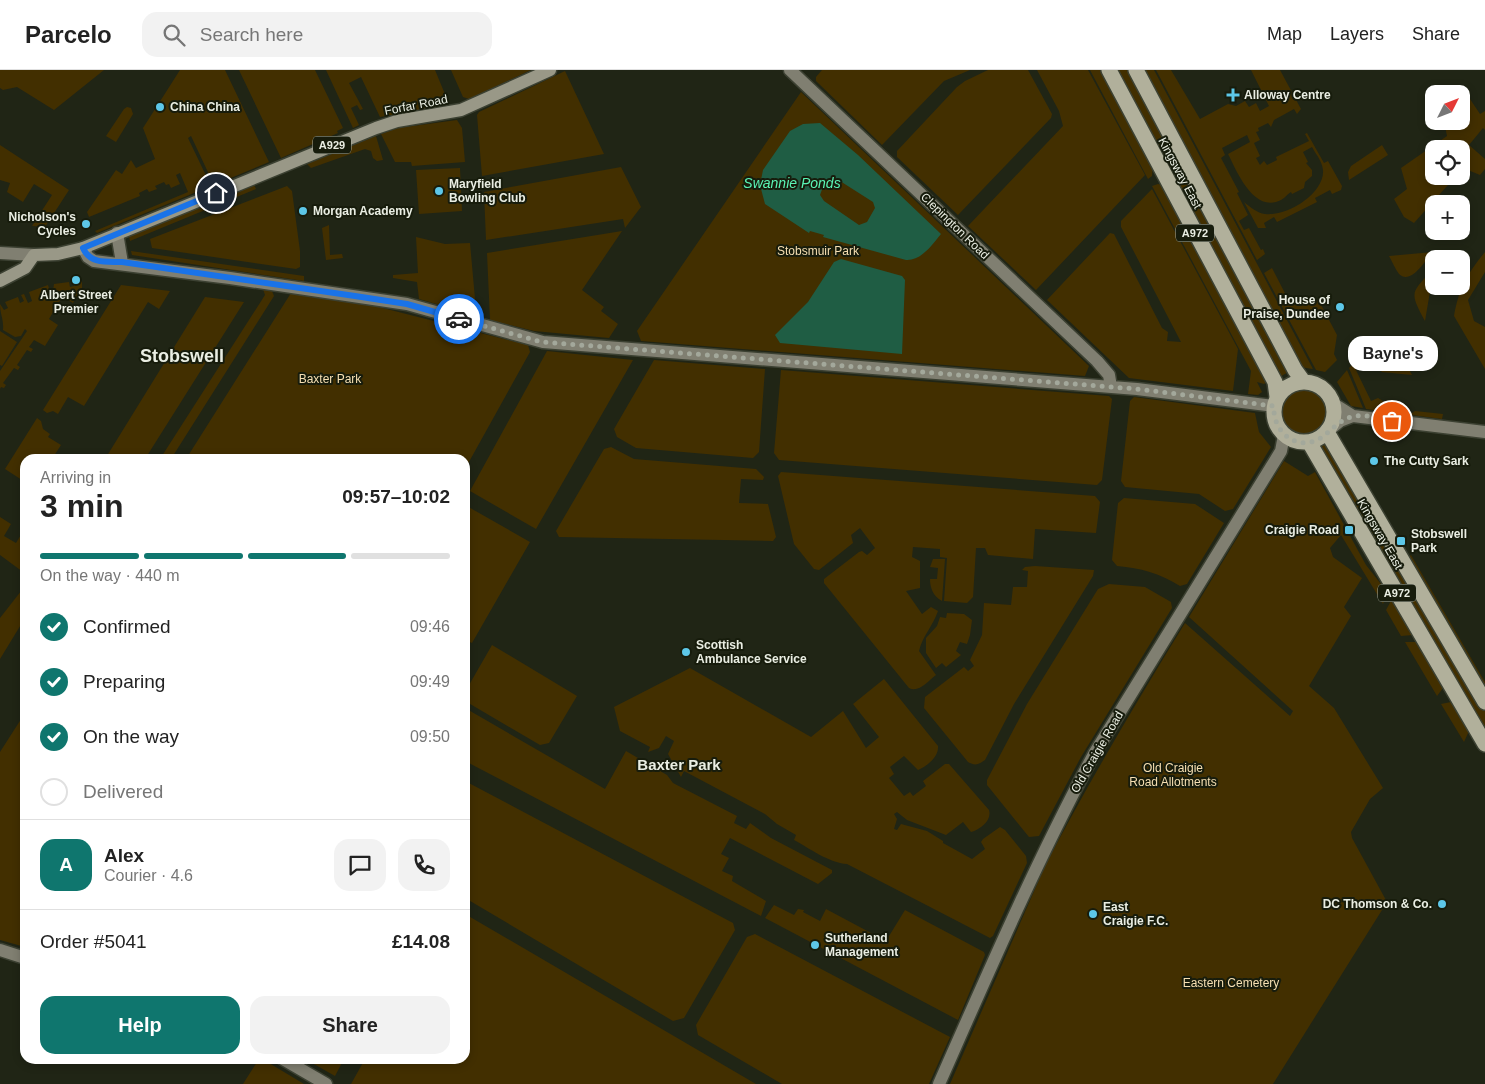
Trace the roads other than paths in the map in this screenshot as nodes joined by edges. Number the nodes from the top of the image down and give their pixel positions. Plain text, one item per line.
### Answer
1 (550, 70) edge
2 (790, 70) edge
3 (1109, 70) edge
4 (1136, 70) edge
5 (117, 233) junction
6 (83, 248) junction
7 (0, 253) edge
8 (34, 255) junction
9 (122, 262) junction
10 (0, 281) edge
11 (1303, 381) junction
12 (1110, 387) junction
13 (1275, 402) junction
14 (1334, 404) junction
15 (1353, 416) junction
16 (1328, 431) junction
17 (1485, 432) edge
18 (1284, 435) junction
19 (1309, 442) junction
20 (1485, 702) edge
21 (1485, 744) edge
22 (0, 950) edge
23 (20, 956) edge
24 (292, 1064) edge
25 (326, 1084) edge
26 (939, 1084) edge

1 - 5 main road, Forfar Road / A929
2 - 12 street, Clepington Road
3 - 13 highway, Kingsway East / A972
4 - 11 highway, Kingsway East / A972
5 - 6 main road, Forfar Road / A929
5 - 9 street
6 - 8 main road, Forfar Road / A929
6 - 9 street
7 - 8 street
8 - 10 main road
9 - 12 street
11 - 13 highway
11 - 14 highway
12 - 13 street
13 - 18 highway, Kingsway East
14 - 15 street
14 - 16 highway
15 - 16 street
15 - 17 street
16 - 19 highway
16 - 20 highway, Kingsway East / A972
18 - 19 highway
18 - 26 street, Old Craigie Road
19 - 21 highway, Kingsway East / A972
22 - 23 street
24 - 25 street

